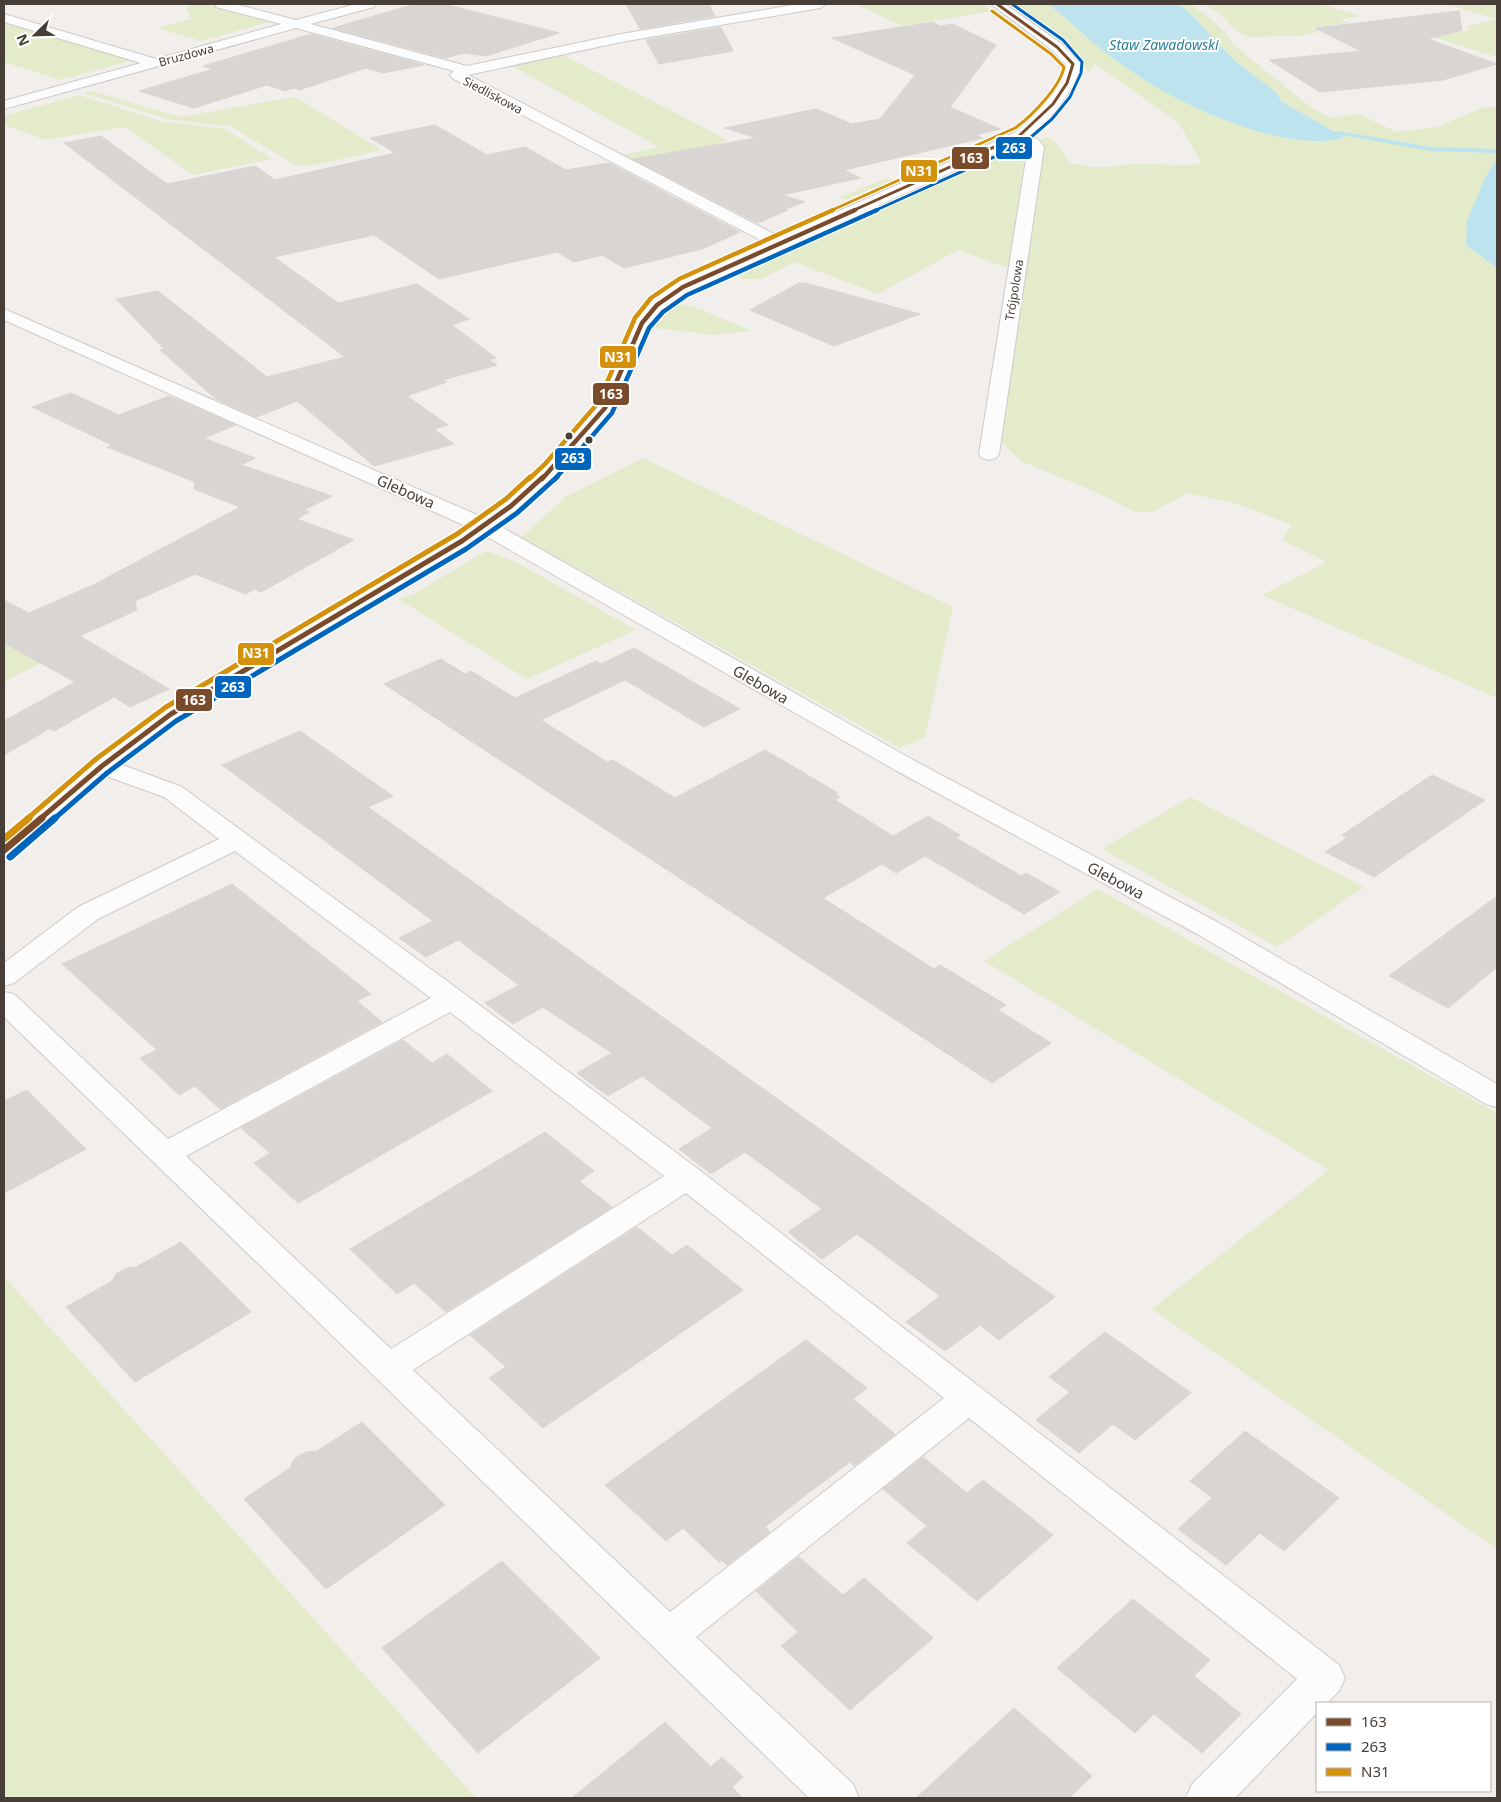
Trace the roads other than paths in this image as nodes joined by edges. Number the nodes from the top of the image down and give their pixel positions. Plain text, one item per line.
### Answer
1 (221, 4) edge
2 (369, 4) edge
3 (820, 4) edge
4 (997, 4) edge
5 (4, 18) edge
6 (297, 24) junction
7 (156, 63) junction
8 (468, 70) junction
9 (4, 105) edge
10 (1019, 136) junction
11 (780, 244) junction
12 (4, 314) edge
13 (989, 454) dead end
14 (484, 526) junction
15 (102, 766) junction
16 (238, 840) junction
17 (4, 850) edge
18 (4, 977) edge
19 (452, 999) junction
20 (4, 1002) edge
21 (1497, 1097) edge
22 (165, 1154) junction
23 (687, 1177) junction
24 (388, 1369) junction
25 (969, 1398) junction
26 (667, 1637) junction
27 (838, 1798) edge
28 (1206, 1798) edge

1 - 6 street
2 - 6 street, Bruzdowa
3 - 8 street, Siedliskowa
4 - 10 street
5 - 7 street
6 - 7 street, Bruzdowa
6 - 8 street
7 - 9 street, Bruzdowa
8 - 11 street, Siedliskowa
10 - 11 street
10 - 13 street, Trójpolowa
11 - 14 street
12 - 14 street, Glebowa
14 - 15 street
14 - 21 street, Glebowa
15 - 16 street
15 - 17 street
16 - 18 street
16 - 19 street
19 - 22 street
19 - 23 street
20 - 22 street
22 - 24 street
23 - 24 street
23 - 25 street
24 - 26 street
25 - 26 street
25 - 28 street
26 - 27 street

